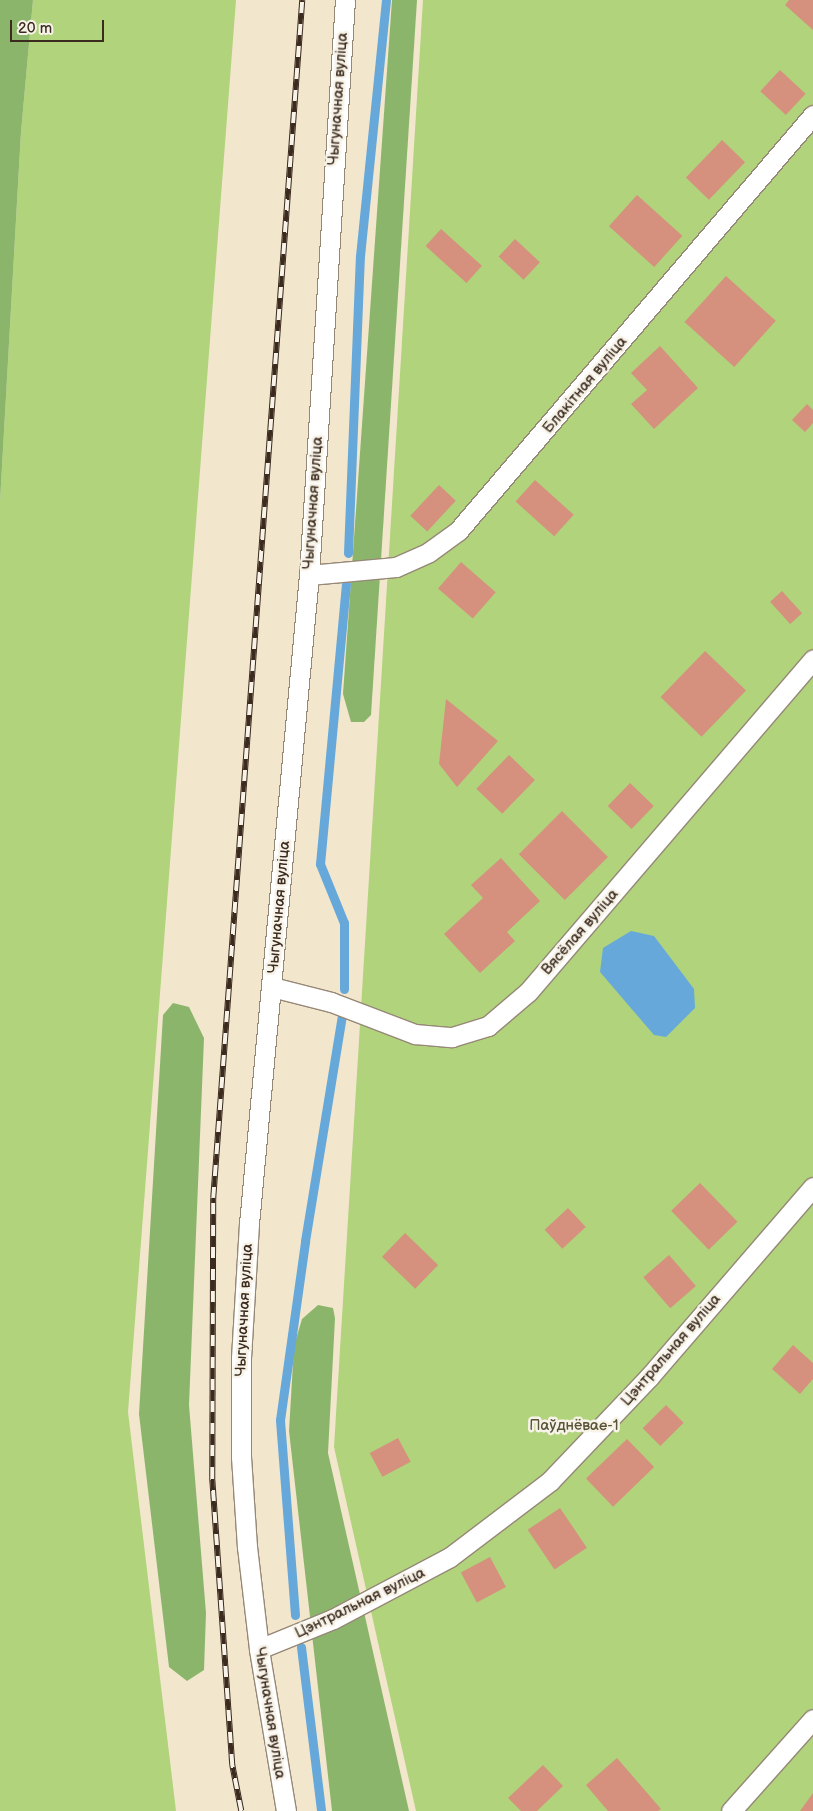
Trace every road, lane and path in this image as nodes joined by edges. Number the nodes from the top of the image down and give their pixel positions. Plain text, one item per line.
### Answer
1 (345, 0) edge
2 (813, 115) edge
3 (309, 575) junction
4 (813, 660) edge
5 (272, 987) junction
6 (813, 1187) edge
7 (259, 1649) junction
8 (813, 1719) edge
9 (286, 1811) edge
10 (731, 1811) edge

1 - 3 lane, Чыгуначная вуліца
2 - 3 lane, Блакітная вуліца
3 - 5 lane, Чыгуначная вуліца
4 - 5 lane, Вясёлая вуліца
5 - 7 lane, Чыгуначная вуліца
6 - 7 lane, Цэнтральная вуліца
7 - 9 lane, Чыгуначная вуліца
8 - 10 lane

